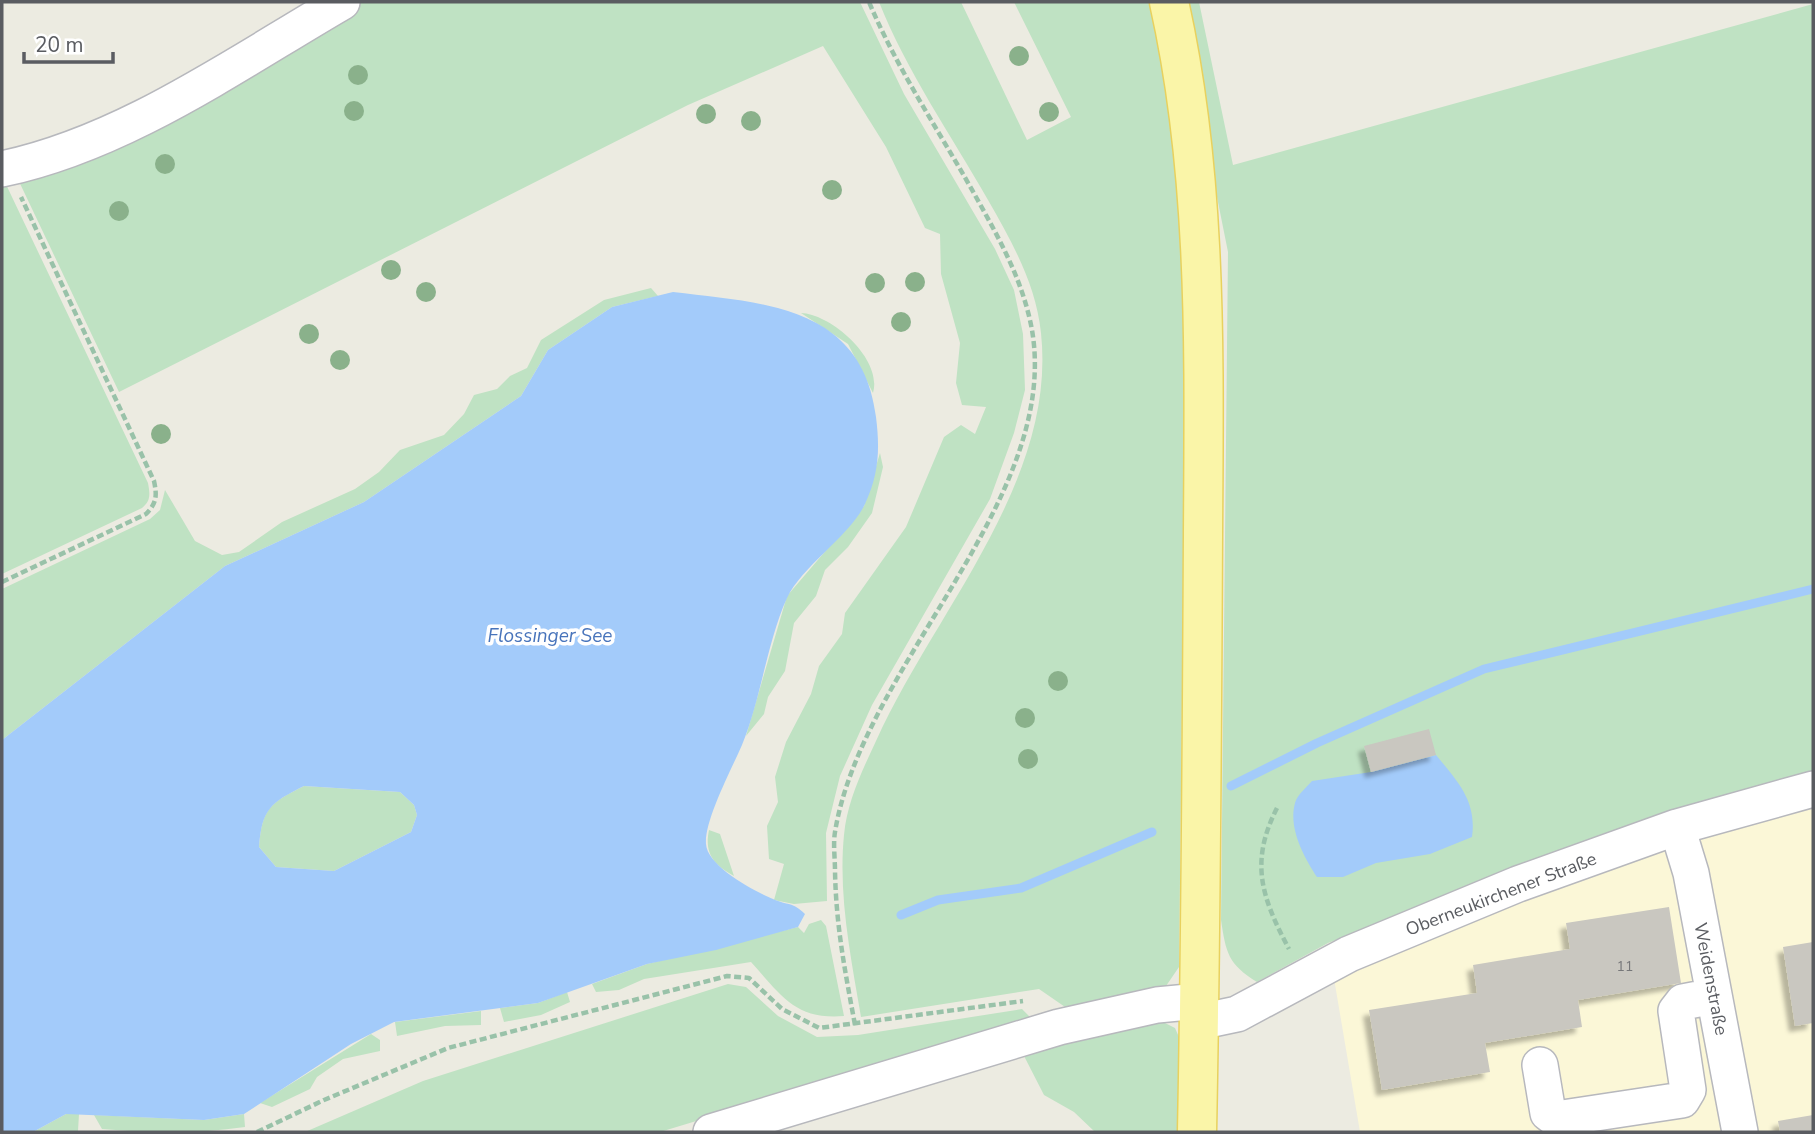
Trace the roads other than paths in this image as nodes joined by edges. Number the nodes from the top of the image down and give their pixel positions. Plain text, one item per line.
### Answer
1 (342, 2) edge
2 (1169, 2) edge
3 (4, 169) edge
4 (1813, 789) edge
5 (1677, 827) junction
6 (1714, 996) junction
7 (1199, 1011) junction
8 (1540, 1065) dead end
9 (711, 1132) edge
10 (1197, 1132) edge
11 (1740, 1132) edge

1 - 3 street
2 - 7 main road
4 - 5 street, Oberneukirchener Straße
5 - 6 street, Weidenstraße
5 - 7 street, Oberneukirchener Straße
6 - 8 street
6 - 11 street, Weidenstraße
7 - 9 street, Oberneukirchener Straße
7 - 10 main road

